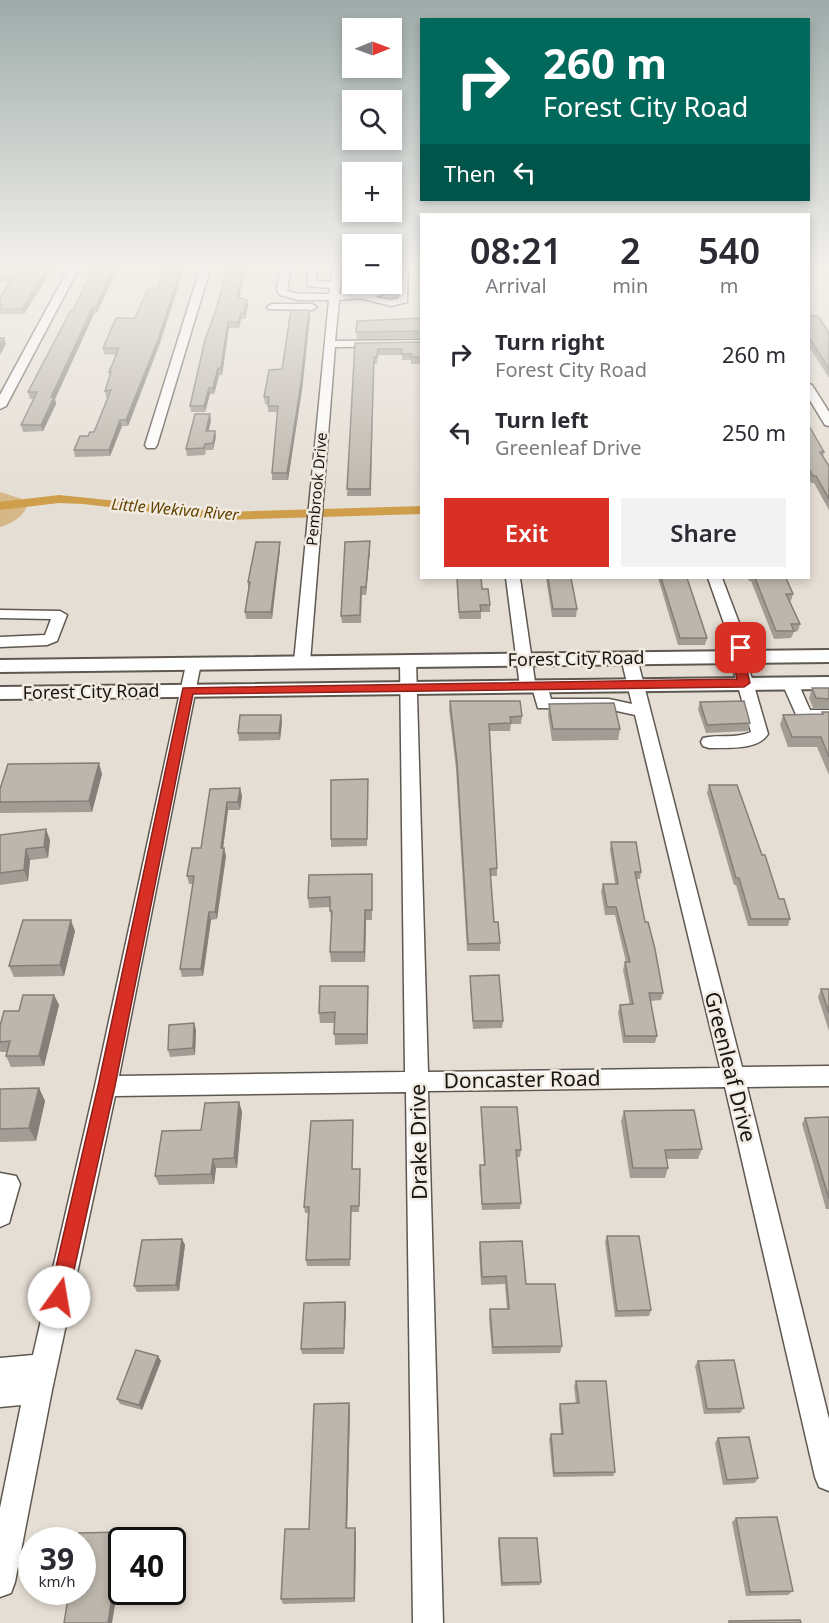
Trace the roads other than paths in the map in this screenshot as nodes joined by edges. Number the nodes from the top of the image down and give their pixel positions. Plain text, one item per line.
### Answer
1 (34, 342) edge
2 (183, 342) edge
3 (420, 343) edge
4 (330, 344) joint
5 (810, 390) edge
6 (829, 392) edge
7 (0, 406) edge
8 (829, 422) edge
9 (151, 445) dead end
10 (513, 579) edge
11 (716, 579) edge
12 (0, 614) edge
13 (0, 642) edge
14 (829, 656) edge
15 (629, 658) junction
16 (738, 658) junction
17 (524, 659) junction
18 (408, 661) junction
19 (302, 662) junction
20 (193, 663) junction
21 (0, 666) edge
22 (744, 683) junction
23 (829, 683) edge
24 (636, 685) junction
25 (534, 686) junction
26 (409, 688) junction
27 (249, 690) junction
28 (188, 691) junction
29 (0, 693) edge
30 (799, 694) junction
31 (592, 695) junction
32 (642, 710) junction
33 (829, 715) edge
34 (709, 742) dead end
35 (829, 1076) edge
36 (734, 1078) junction
37 (418, 1082) junction
38 (106, 1086) junction
39 (0, 1185) edge
40 (0, 1215) edge
41 (0, 1371) edge
42 (40, 1379) junction
43 (0, 1393) edge
44 (829, 1477) edge
45 (0, 1582) edge
46 (428, 1623) edge

1 - 7 street
2 - 9 street
3 - 4 street
4 - 19 street, Pembrook Drive
5 - 6 street
5 - 8 street
10 - 17 street
11 - 16 street
12 - 13 street
14 - 16 main road, Forest City Road
15 - 16 main road, Forest City Road
15 - 17 main road, Forest City Road
15 - 24 street, Greenleaf Drive
16 - 22 street
17 - 18 main road, Forest City Road
17 - 25 street
18 - 19 main road, Forest City Road
18 - 26 street, Drake Drive
19 - 20 main road, Forest City Road
19 - 27 main road
20 - 21 main road, Forest City Road
20 - 28 street
22 - 24 main road, Forest City Road
22 - 30 main road, Forest City Road
22 - 34 street
23 - 30 main road, Forest City Road
24 - 31 main road, Forest City Road
24 - 32 street, Greenleaf Drive
25 - 26 main road, Forest City Road
25 - 31 main road, Forest City Road
26 - 27 main road, Forest City Road
26 - 37 street, Drake Drive
27 - 28 main road, Forest City Road
28 - 29 main road, Forest City Road
28 - 38 street
30 - 33 street
31 - 32 street
32 - 36 street, Greenleaf Drive
35 - 36 street, Doncaster Road
36 - 37 street, Doncaster Road
36 - 44 street, Greenleaf Drive
37 - 38 street, Doncaster Road
37 - 46 street, Drake Drive
38 - 42 street
39 - 40 street
41 - 42 street
42 - 43 street
42 - 45 street

